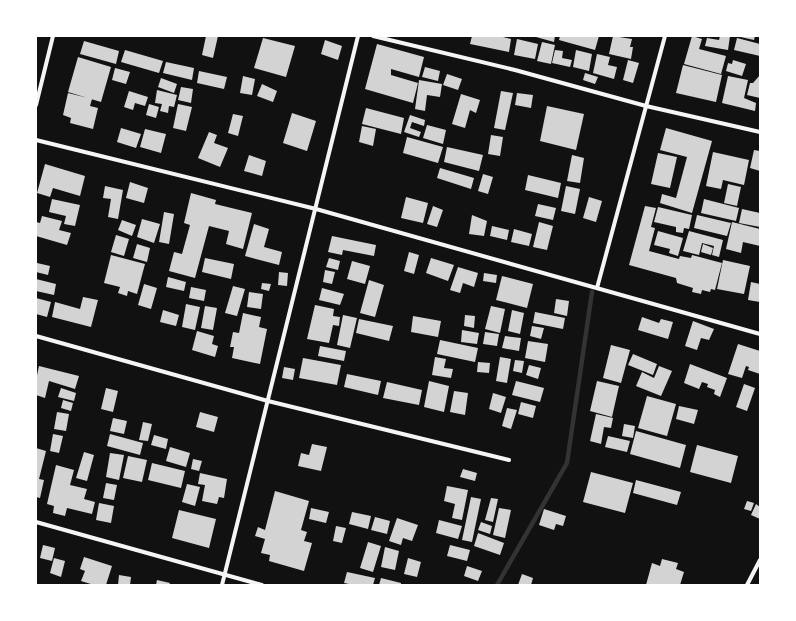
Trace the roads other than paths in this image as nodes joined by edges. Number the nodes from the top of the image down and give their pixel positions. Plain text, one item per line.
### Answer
1 (53, 36) edge
2 (358, 36) edge
3 (373, 36) edge
4 (665, 36) edge
5 (36, 105) edge
6 (646, 106) junction
7 (760, 132) edge
8 (36, 140) edge
9 (316, 209) junction
10 (597, 288) junction
11 (760, 334) edge
12 (36, 336) edge
13 (268, 401) junction
14 (509, 460) dead end
15 (36, 522) edge
16 (760, 560) edge
17 (224, 576) junction
18 (222, 585) edge
19 (262, 585) edge
20 (747, 585) edge

1 - 5 street
2 - 9 street
3 - 6 street
4 - 6 street
6 - 7 street
6 - 10 street
8 - 9 street
9 - 10 street
9 - 13 street
10 - 11 street
12 - 13 street
13 - 14 street
13 - 17 street
15 - 17 street
16 - 20 street
17 - 18 street
17 - 19 street

